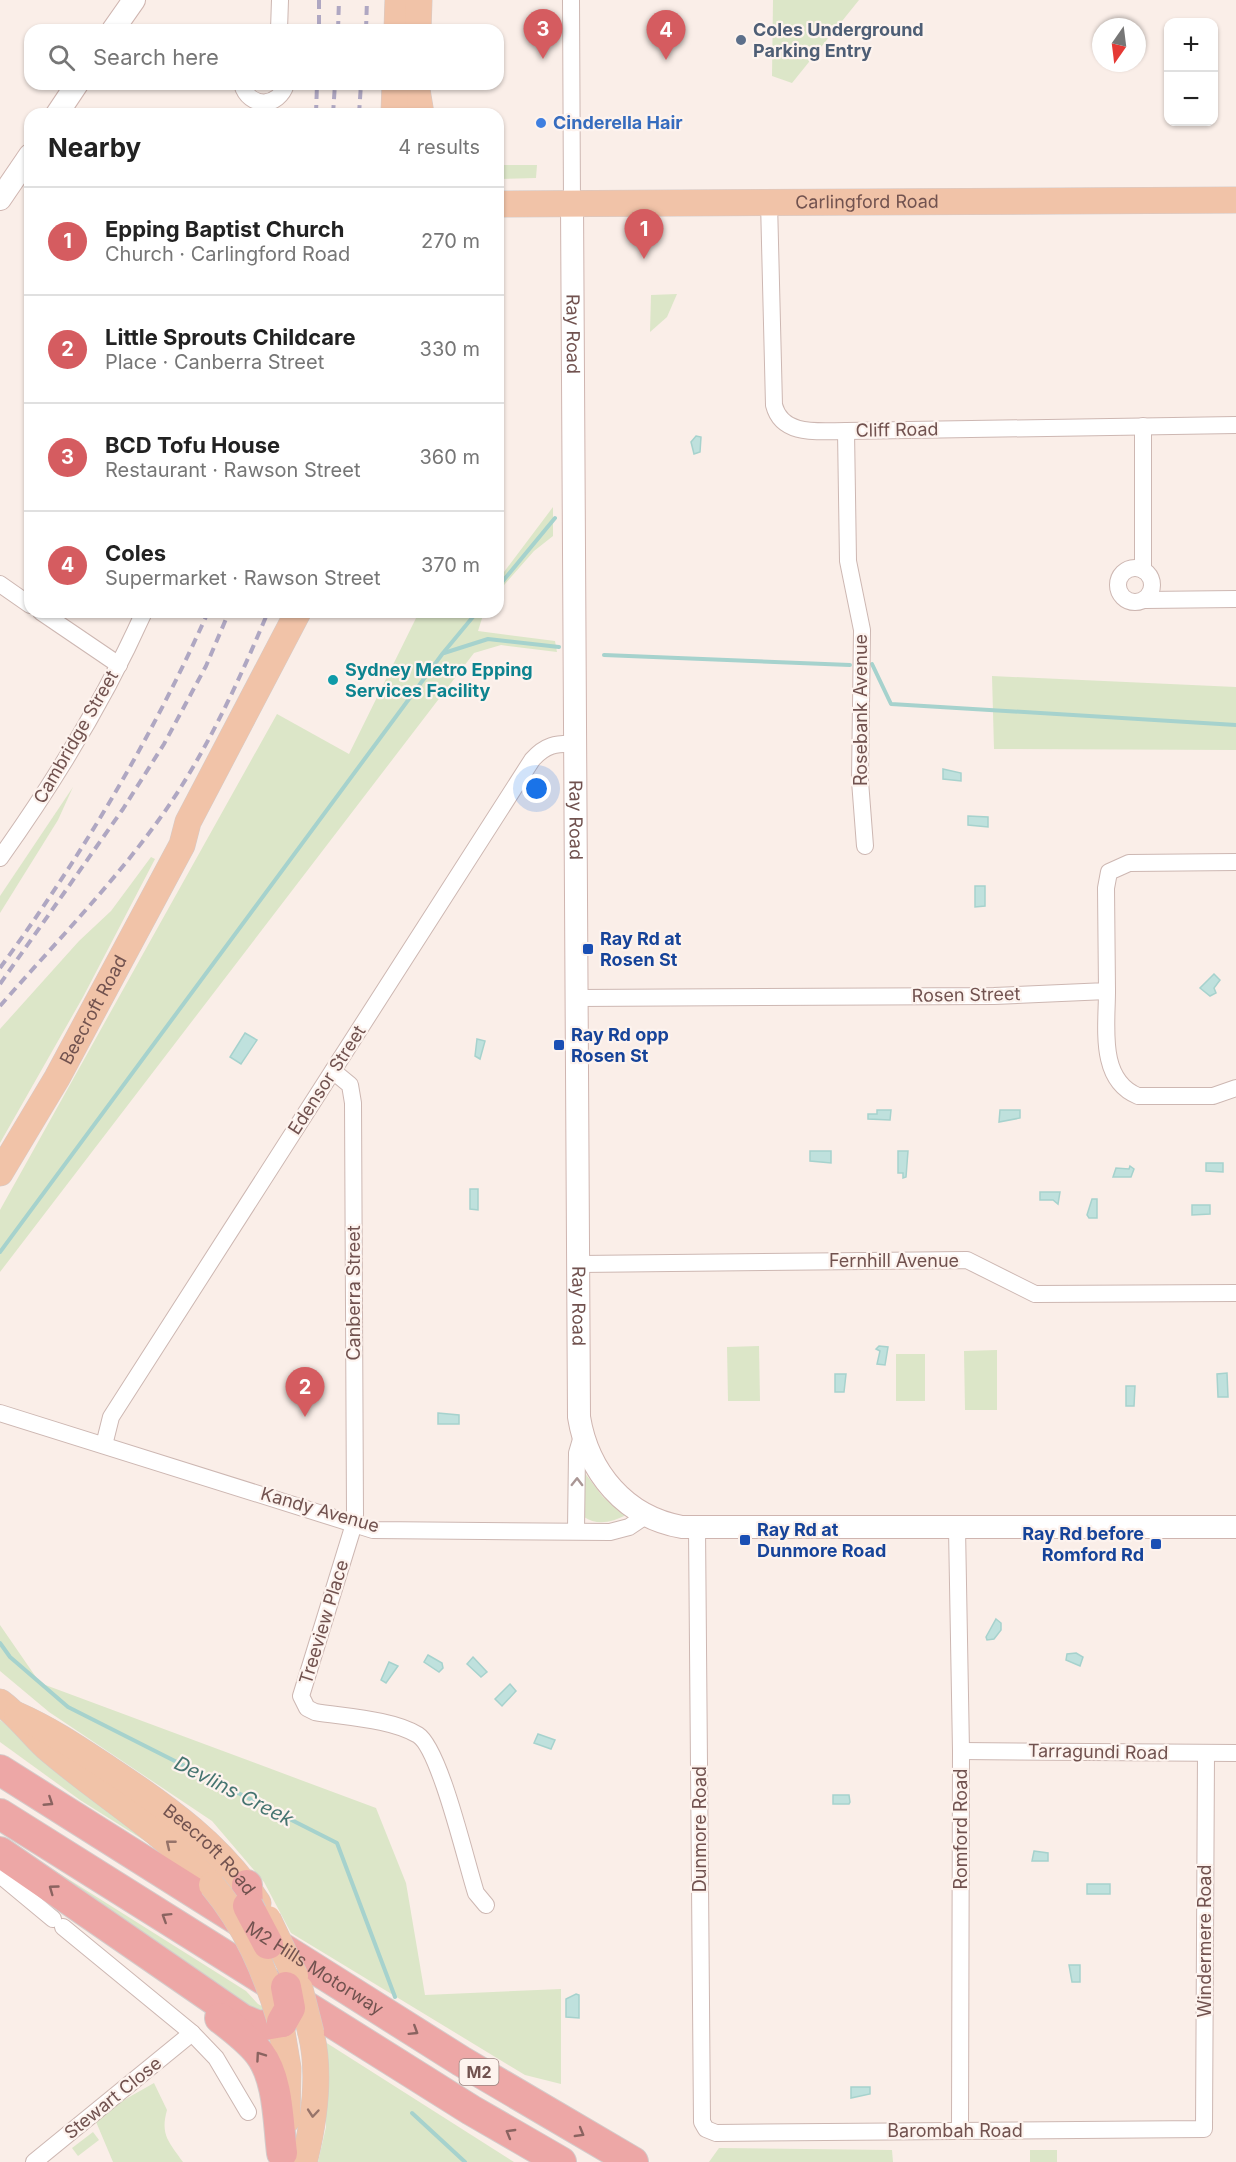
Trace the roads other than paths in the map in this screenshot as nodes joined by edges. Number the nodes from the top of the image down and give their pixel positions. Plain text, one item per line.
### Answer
1 (134, 0) edge
2 (280, 0) edge
3 (398, 0) edge
4 (419, 0) edge
5 (571, 0) edge
6 (117, 24) edge
7 (279, 24) edge
8 (397, 24) edge
9 (418, 24) edge
10 (73, 90) edge
11 (245, 90) edge
12 (283, 90) edge
13 (395, 90) edge
14 (416, 90) edge
15 (417, 90) edge
16 (61, 108) edge
17 (267, 108) edge
18 (270, 108) edge
19 (394, 108) edge
20 (414, 108) edge
21 (420, 108) edge
22 (24, 163) edge
23 (0, 199) edge
24 (1236, 200) edge
25 (769, 202) junction
26 (504, 204) edge
27 (572, 204) junction
28 (1236, 425) edge
29 (1143, 426) junction
30 (846, 431) junction
31 (1143, 570) junction
32 (0, 584) edge
33 (1236, 599) edge
34 (1145, 600) junction
35 (24, 601) edge
36 (50, 618) edge
37 (141, 618) edge
38 (295, 618) edge
39 (309, 618) edge
40 (119, 665) junction
41 (575, 744) junction
42 (182, 844) junction
43 (865, 846) dead end
44 (0, 858) edge
45 (1236, 862) edge
46 (1107, 991) junction
47 (577, 999) junction
48 (333, 1071) junction
49 (1236, 1088) edge
50 (0, 1173) edge
51 (580, 1264) junction
52 (1236, 1293) edge
53 (0, 1413) edge
54 (582, 1436) junction
55 (104, 1445) junction
56 (647, 1515) junction
57 (354, 1524) junction
58 (1236, 1527) edge
59 (698, 1528) junction
60 (957, 1528) junction
61 (576, 1530) junction
62 (9, 1709) edge
63 (961, 1751) junction
64 (1206, 1753) junction
65 (1236, 1753) edge
66 (0, 1770) edge
67 (0, 1814) edge
68 (0, 1852) edge
69 (0, 1875) edge
70 (254, 1904) junction
71 (486, 1905) dead end
72 (100, 1923) junction
73 (281, 2022) junction
74 (192, 2033) junction
75 (248, 2112) dead end
76 (706, 2129) joint
77 (1204, 2129) joint
78 (960, 2131) junction
79 (288, 2159) edge
80 (34, 2162) edge
81 (561, 2162) edge
82 (633, 2162) edge

1 - 6 street
2 - 7 street
3 - 8 main road
4 - 9 main road
5 - 27 street
10 - 16 street
11 - 17 street
12 - 18 street
13 - 19 main road
14 - 20 main road
15 - 21 main road
22 - 23 street
24 - 25 main road, Carlingford Road
25 - 27 main road, Carlingford Road
25 - 30 street, Cliff Road
26 - 27 main road, Carlingford Road
27 - 41 street, Ray Road
28 - 29 street, Cliff Road
29 - 30 street, Cliff Road
29 - 31 street
30 - 43 street, Rosebank Avenue
31 - 34 street
31 - 34 street
32 - 35 street
33 - 34 street
36 - 40 street
37 - 40 street, Cambridge Street
38 - 42 main road, Beecroft Road
39 - 42 main road, Beecroft Road
40 - 44 street, Cambridge Street
41 - 47 street, Ray Road
41 - 48 street, Edensor Street
42 - 50 main road, Beecroft Road
45 - 46 street
46 - 47 street, Rosen Street
46 - 49 street
47 - 51 street, Ray Road
48 - 55 street, Edensor Street
48 - 57 street, Canberra Street
51 - 52 street, Fernhill Avenue
51 - 54 street, Ray Road
53 - 55 street, Kandy Avenue
54 - 56 street, Ray Road
61 -> 54 street, Ray Road
55 - 57 street, Kandy Avenue
56 - 59 street, Ray Road
56 - 61 street, Kandy Avenue
57 - 61 street, Kandy Avenue
57 - 71 street, Treeview Place
58 - 60 street, Ray Road
59 - 60 street, Ray Road
59 - 76 street, Dunmore Road
60 - 63 street, Romford Road
62 - 70 main road, Beecroft Road
73 -> 62 main road, Beecroft Road, bridge
63 - 64 street, Tarragundi Road
63 - 78 street, Romford Road
64 - 65 street, Tarragundi Road
64 - 77 street, Windermere Road
66 -> 82 highway, M2 Hills Motorway / M2
81 -> 67 highway, M2 Hills Motorway / M2
72 -> 68 highway
69 - 74 street
70 - 73 highway, bridge
70 -> 79 main road, Beecroft Road, bridge
72 - 73 highway
79 -> 72 highway
73 - 79 main road, Beecroft Road
74 - 75 street
74 - 80 street, Stewart Close
76 - 78 street, Barombah Road
77 - 78 street, Barombah Road

